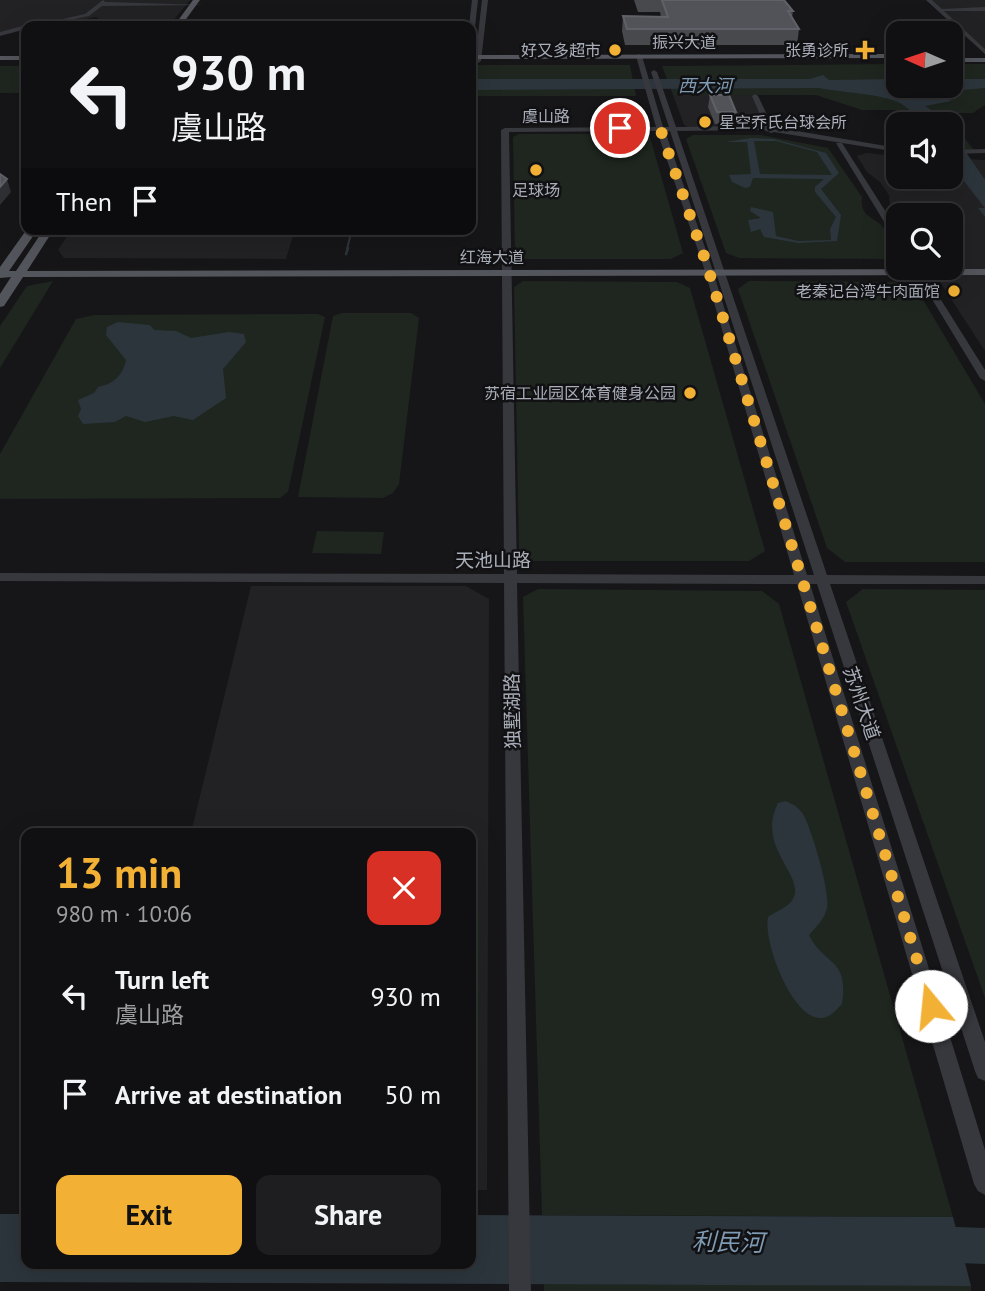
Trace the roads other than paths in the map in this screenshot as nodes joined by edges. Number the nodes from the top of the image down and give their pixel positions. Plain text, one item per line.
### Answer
1 (475, 0) edge
2 (485, 0) edge
3 (929, 0) edge
4 (201, 2) edge
5 (944, 9) dead end
6 (985, 9) edge
7 (58, 21) edge
8 (182, 21) edge
9 (191, 21) edge
10 (473, 21) edge
11 (21, 28) edge
12 (0, 34) edge
13 (476, 53) edge
14 (985, 56) edge
15 (963, 57) edge
16 (886, 58) edge
17 (476, 59) edge
18 (645, 59) junction
19 (0, 60) edge
20 (21, 60) edge
21 (655, 93) junction
22 (755, 96) dead end
23 (666, 129) junction
24 (505, 130) joint
25 (770, 130) junction
26 (839, 145) junction
27 (886, 149) edge
28 (886, 150) edge
29 (983, 152) edge
30 (963, 153) edge
31 (886, 219) edge
32 (29, 235) edge
33 (45, 235) edge
34 (886, 264) edge
35 (963, 264) edge
36 (985, 264) edge
37 (22, 269) junction
38 (507, 269) junction
39 (715, 269) junction
40 (886, 270) edge
41 (2, 271) edge
42 (963, 271) edge
43 (985, 272) edge
44 (924, 280) edge
45 (0, 303) edge
46 (985, 378) edge
47 (0, 571) edge
48 (985, 573) edge
49 (511, 576) junction
50 (800, 576) junction
51 (820, 576) junction
52 (0, 577) edge
53 (985, 580) edge
54 (985, 1071) edge
55 (982, 1175) edge
56 (520, 1291) edge

1 - 10 street
2 - 13 street
3 - 14 street
4 - 7 street
4 - 8 main road
4 - 9 main road
5 - 6 street
11 - 12 street
14 - 15 main road
16 - 18 main road, 振兴大道
17 - 18 main road, 振兴大道
18 - 21 street, 苏州大道
18 - 21 street, 苏州大道
19 - 20 main road
21 - 23 street, 苏州大道
22 - 25 street
23 - 24 street, 虞山路
23 - 25 street, 虞山路
23 - 39 street, 苏州大道
24 - 38 street, 独墅湖路
25 - 26 street, 虞山路
25 - 27 street, 虞山路
26 - 28 street, 虞山路
26 - 31 street
29 - 30 street
32 - 41 main road
33 - 37 main road
34 - 39 main road, 红海大道
35 - 36 main road
37 - 38 main road, 红海大道
37 - 41 main road, 红海大道
37 - 45 main road
38 - 39 main road, 红海大道
38 - 49 street, 独墅湖路
39 - 40 main road, 红海大道
39 - 50 street, 苏州大道
39 - 51 street, 苏州大道
42 - 43 main road, 红海大道
44 - 46 street
47 - 49 street, 天池山路
48 - 51 street, 天池山路
49 - 50 street, 天池山路
49 - 52 street, 天池山路
49 - 56 street, 独墅湖路
50 - 51 street, 天池山路
50 - 55 street, 苏州大道
51 - 53 street, 天池山路
51 - 54 street, 苏州大道

